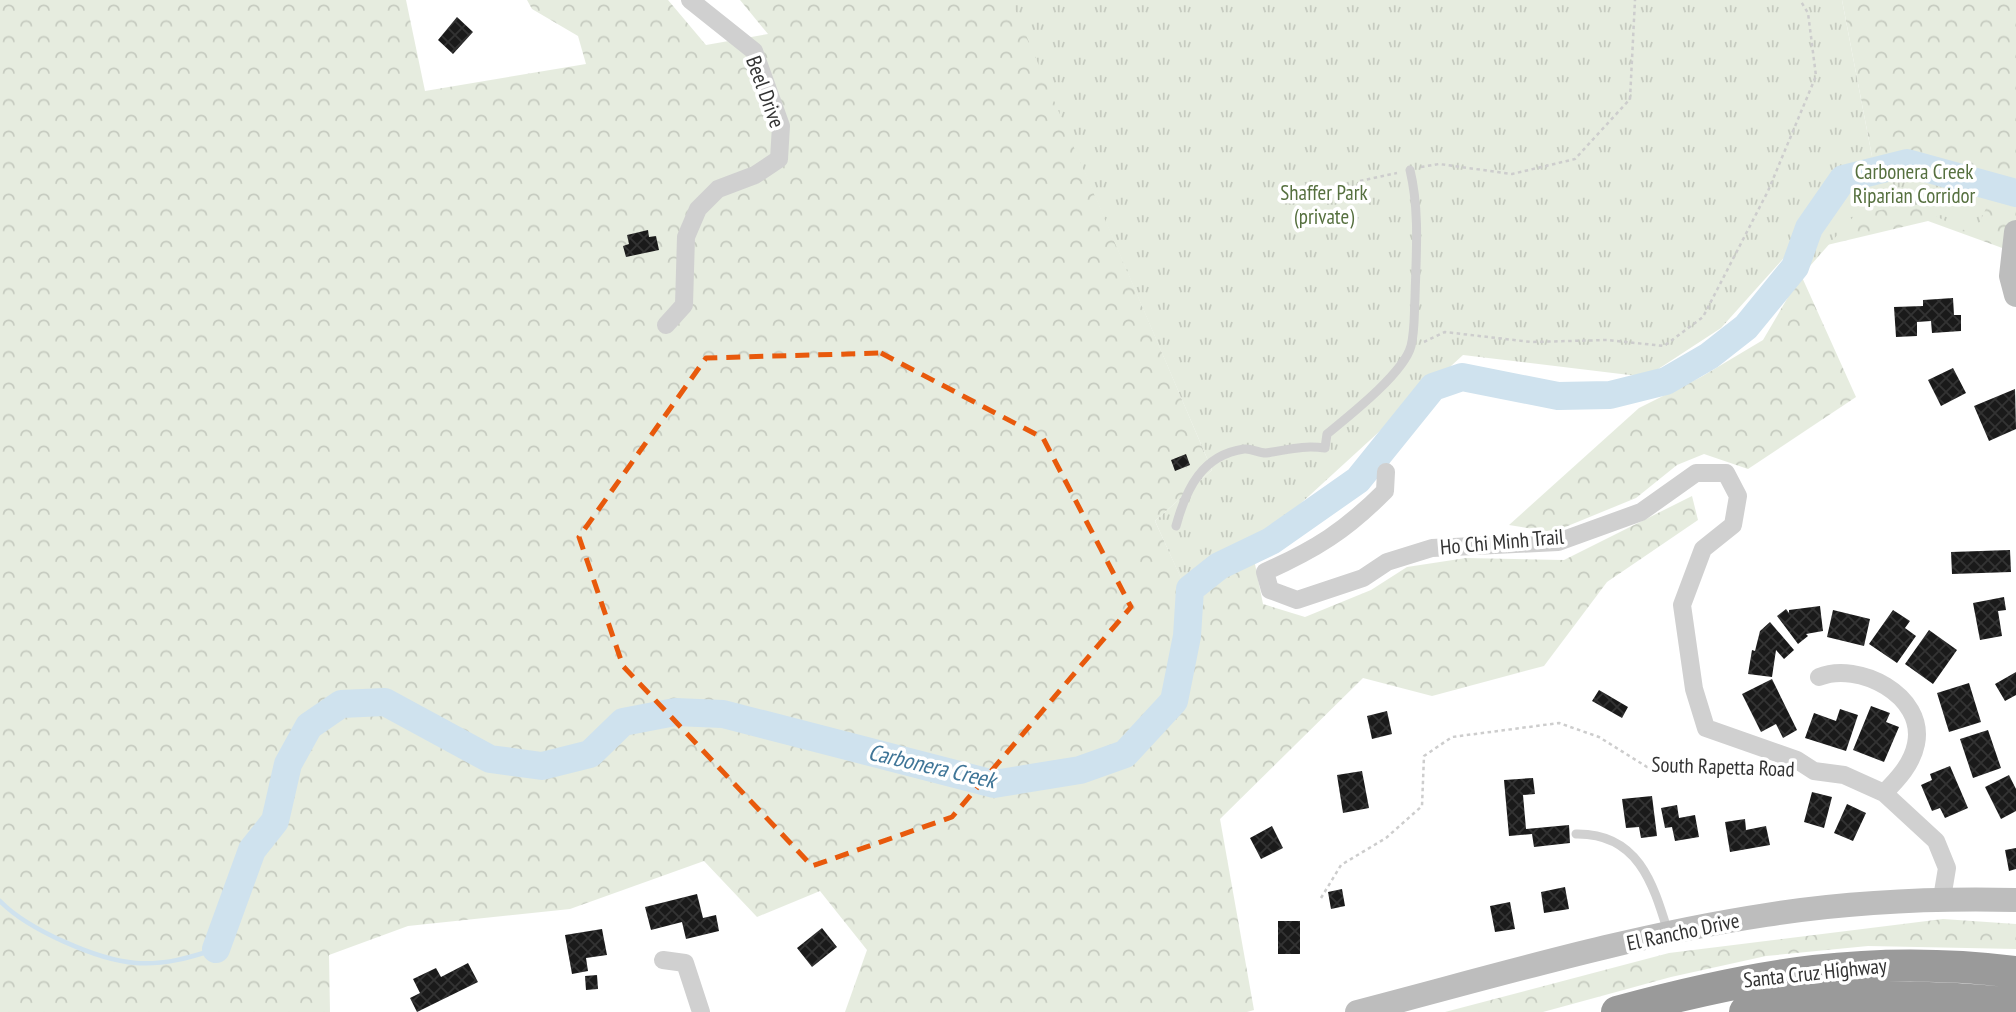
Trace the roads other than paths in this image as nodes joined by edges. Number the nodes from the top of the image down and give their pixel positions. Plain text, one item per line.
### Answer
1 (690, 0) edge
2 (1410, 170) road end
3 (2016, 232) edge
4 (2016, 295) edge
5 (666, 325) dead end
6 (1386, 472) dead end
7 (1176, 526) dead end
8 (1819, 677) dead end
9 (1814, 771) joint
10 (1884, 793) junction
11 (1576, 834) dead end
12 (1942, 898) junction
13 (2016, 900) edge
14 (1669, 934) junction
15 (663, 960) dead end
16 (2016, 972) edge
17 (1948, 998) junction
18 (2016, 1004) edge
19 (701, 1012) edge
20 (1357, 1012) edge
21 (1617, 1012) edge
22 (1745, 1012) edge
23 (1996, 1012) edge

1 - 5 street, Beel Drive
2 - 7 lane
3 - 4 street
6 - 9 street, Ho Chi Minh Trail
8 - 10 street
9 - 10 street, South Rapetta Road
10 - 12 street, South Rapetta Road
11 - 14 lane
12 - 13 street, El Rancho Drive
12 - 14 street, El Rancho Drive
14 - 20 street, El Rancho Drive
15 - 19 street
16 - 21 highway, Santa Cruz Highway
17 - 18 highway, Santa Cruz Highway
17 - 22 highway, Santa Cruz Highway
17 - 23 highway

